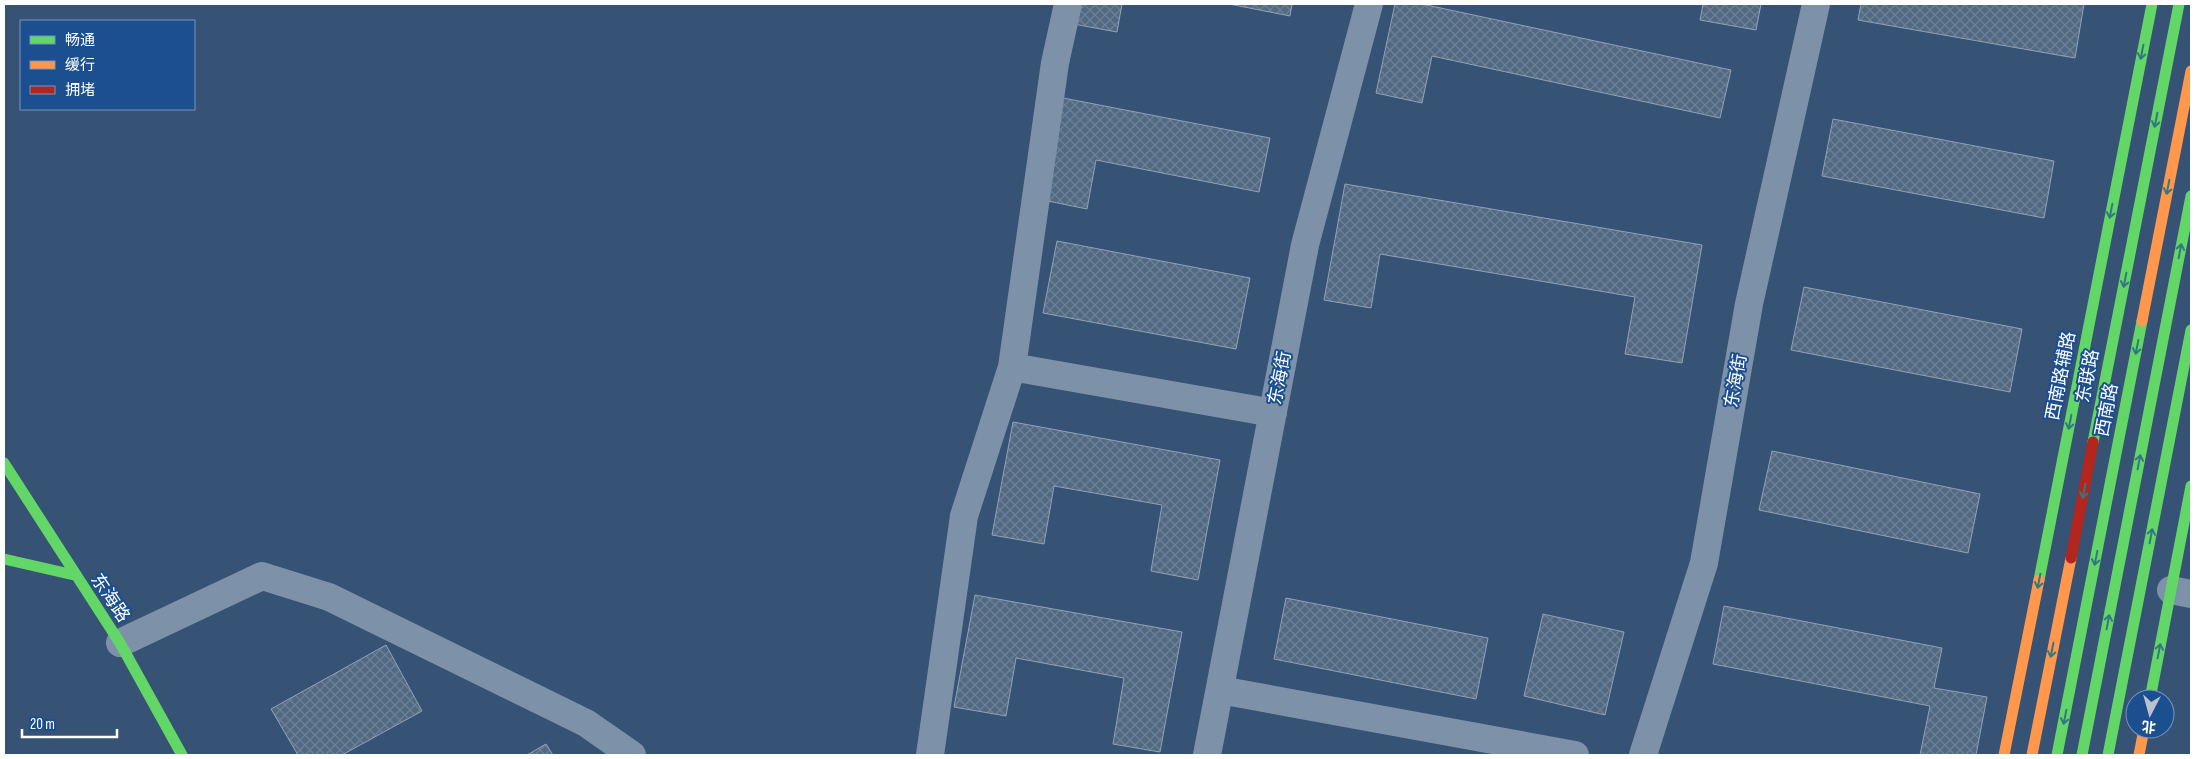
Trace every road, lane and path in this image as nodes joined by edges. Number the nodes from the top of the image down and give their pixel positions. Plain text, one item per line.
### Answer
1 (1068, 4) edge
2 (1370, 4) edge
3 (1816, 4) edge
4 (2152, 4) edge
5 (2179, 4) edge
6 (2191, 71) edge
7 (2191, 196) edge
8 (2191, 330) edge
9 (1012, 367) junction
10 (1273, 413) junction
11 (4, 463) edge
12 (2191, 486) edge
13 (13, 492) edge
14 (4, 559) edge
15 (74, 575) junction
16 (2181, 592) edge
17 (120, 644) junction
18 (2153, 689) edge
19 (1220, 690) junction
20 (2142, 739) edge
21 (182, 755) edge
22 (632, 755) edge
23 (930, 755) edge
24 (1207, 755) edge
25 (1575, 755) edge
26 (1643, 755) edge
27 (2004, 755) edge
28 (2032, 755) edge
29 (2057, 755) edge
30 (2082, 755) edge
31 (2108, 755) edge
32 (2139, 755) edge

1 - 9 street
2 - 10 street, 东海街
3 - 26 street, 东海街
4 -> 27 main road, 西南路辅路
5 -> 28 main road, 东联路
6 -> 29 main road, 西南路
30 -> 7 main road
31 -> 8 main road
9 - 10 street
9 - 23 street
10 - 19 street, 东海街
11 - 13 main road, 东海路
12 - 16 main road
13 - 15 main road, 东海路
14 - 15 main road
15 - 17 main road, 东海路
18 -> 16 main road
17 - 21 main road, 东海路
17 - 22 street
19 - 24 street, 东海街
19 - 25 street
20 - 32 main road

